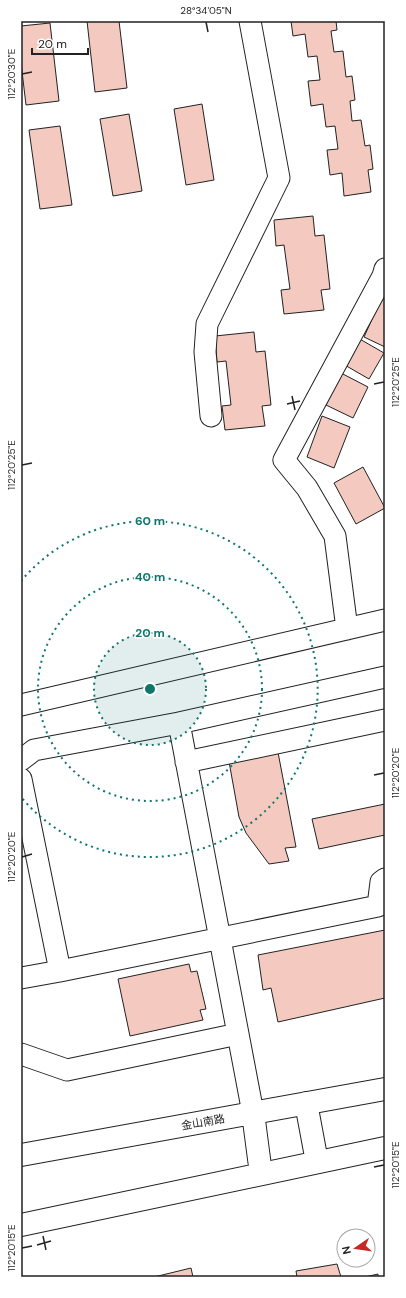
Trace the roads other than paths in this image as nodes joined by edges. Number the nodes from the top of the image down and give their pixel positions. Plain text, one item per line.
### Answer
1 (250, 21) edge
2 (385, 269) edge
3 (211, 416) dead end
4 (385, 620) edge
5 (347, 629) junction
6 (385, 677) edge
7 (21, 705) edge
8 (385, 720) edge
9 (179, 723) junction
10 (21, 760) edge
11 (186, 762) junction
12 (21, 778) edge
13 (30, 868) edge
14 (385, 879) edge
15 (220, 940) junction
16 (60, 971) junction
17 (21, 978) edge
18 (238, 1034) junction
19 (21, 1054) edge
20 (385, 1089) edge
21 (306, 1103) junction
22 (252, 1113) junction
23 (385, 1148) edge
24 (21, 1155) edge
25 (317, 1162) junction
26 (262, 1174) junction
27 (28, 1223) edge

1 - 3 street
2 - 5 street
4 - 5 street
5 - 7 street
6 - 9 street
8 - 11 street
9 - 10 street
9 - 11 street
11 - 15 street
12 - 13 street
13 - 16 street
14 - 15 street
15 - 16 street
15 - 18 street
16 - 17 street
18 - 19 street
18 - 22 street
20 - 21 highway, 金山南路
21 - 22 highway, 金山南路
21 - 25 highway
22 - 24 highway, 金山南路
22 - 26 highway
23 - 25 highway
25 - 26 highway
26 - 27 highway

